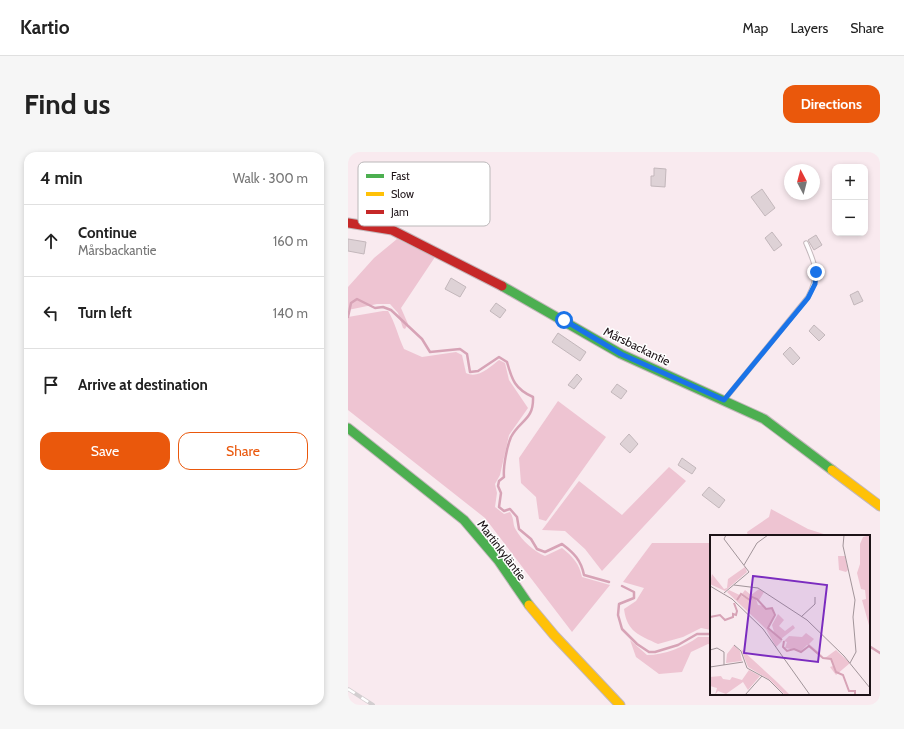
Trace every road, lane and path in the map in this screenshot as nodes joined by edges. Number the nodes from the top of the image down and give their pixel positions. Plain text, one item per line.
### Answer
1 (348, 223) edge
2 (358, 225) edge
3 (367, 226) edge
4 (806, 244) dead end
5 (724, 400) junction
6 (348, 428) edge
7 (880, 506) edge
8 (620, 705) edge

1 - 2 street, Mårsbackantie
3 - 5 street, Mårsbackantie
4 - 5 lane
5 - 7 street, Mårsbackantie
6 - 8 street, Martinkyläntie

